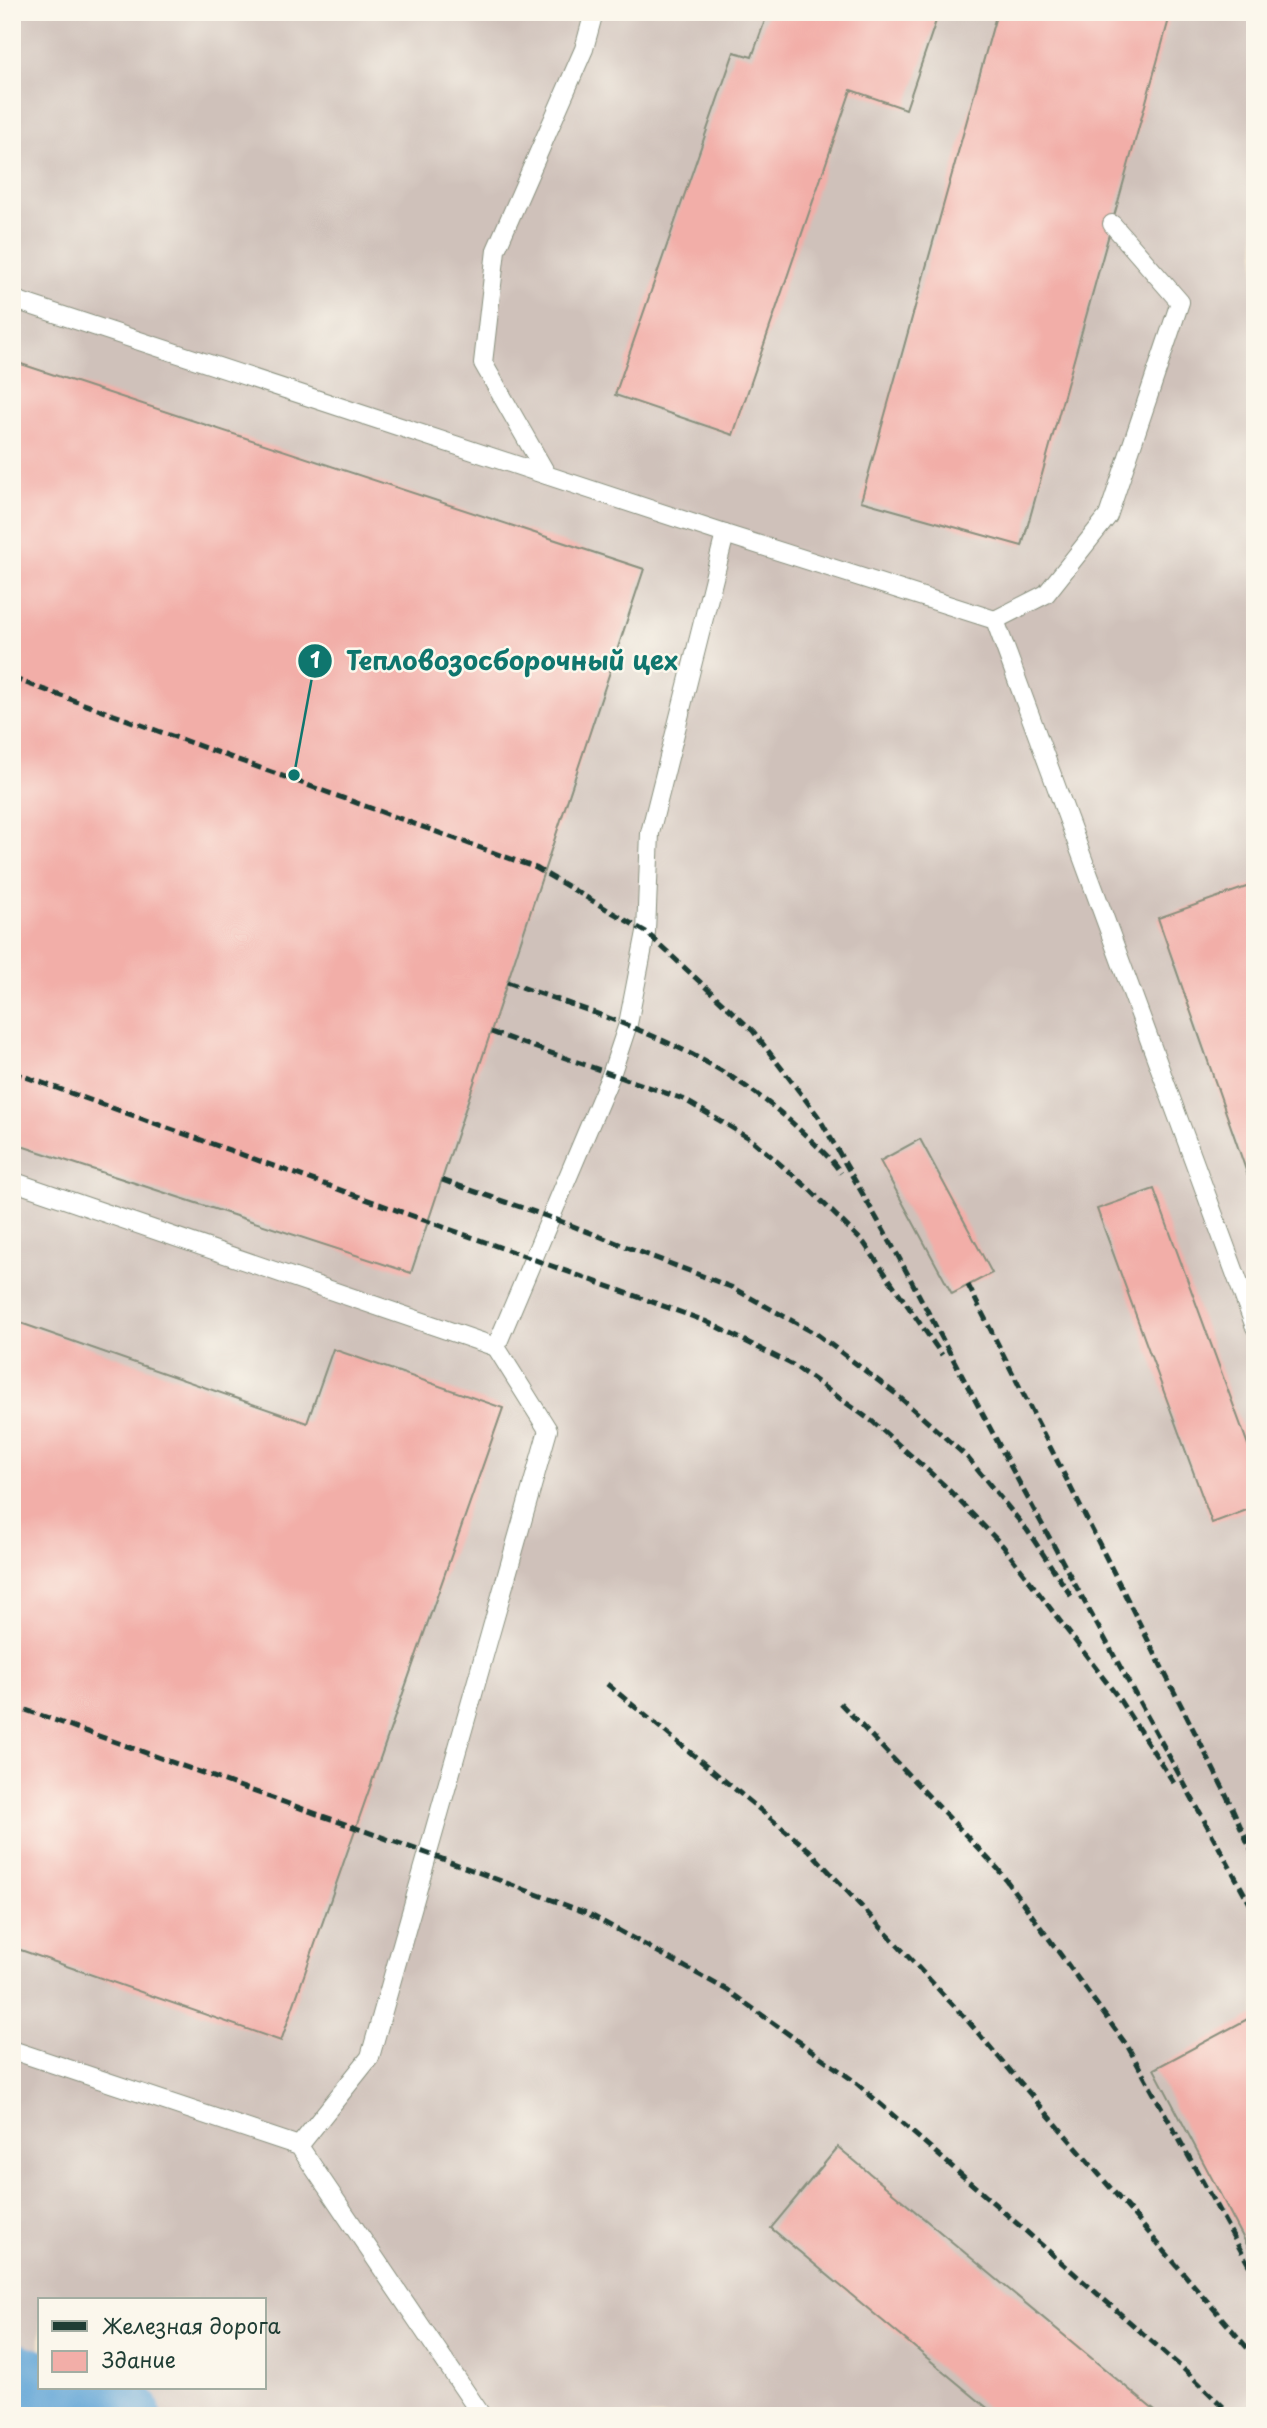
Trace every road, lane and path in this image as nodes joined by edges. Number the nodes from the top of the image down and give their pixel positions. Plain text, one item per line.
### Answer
1 (594, 12) edge
2 (1112, 224) dead end
3 (12, 299) edge
4 (547, 475) junction
5 (725, 534) junction
6 (995, 620) junction
7 (12, 1181) edge
8 (1255, 1327) edge
9 (496, 1346) junction
10 (12, 2050) edge
11 (299, 2146) junction
12 (482, 2416) edge

1 - 4 lane
2 - 6 lane
3 - 4 lane
4 - 5 lane
5 - 6 lane
5 - 9 lane
6 - 8 lane
7 - 9 lane
9 - 11 lane
10 - 11 lane
11 - 12 lane

